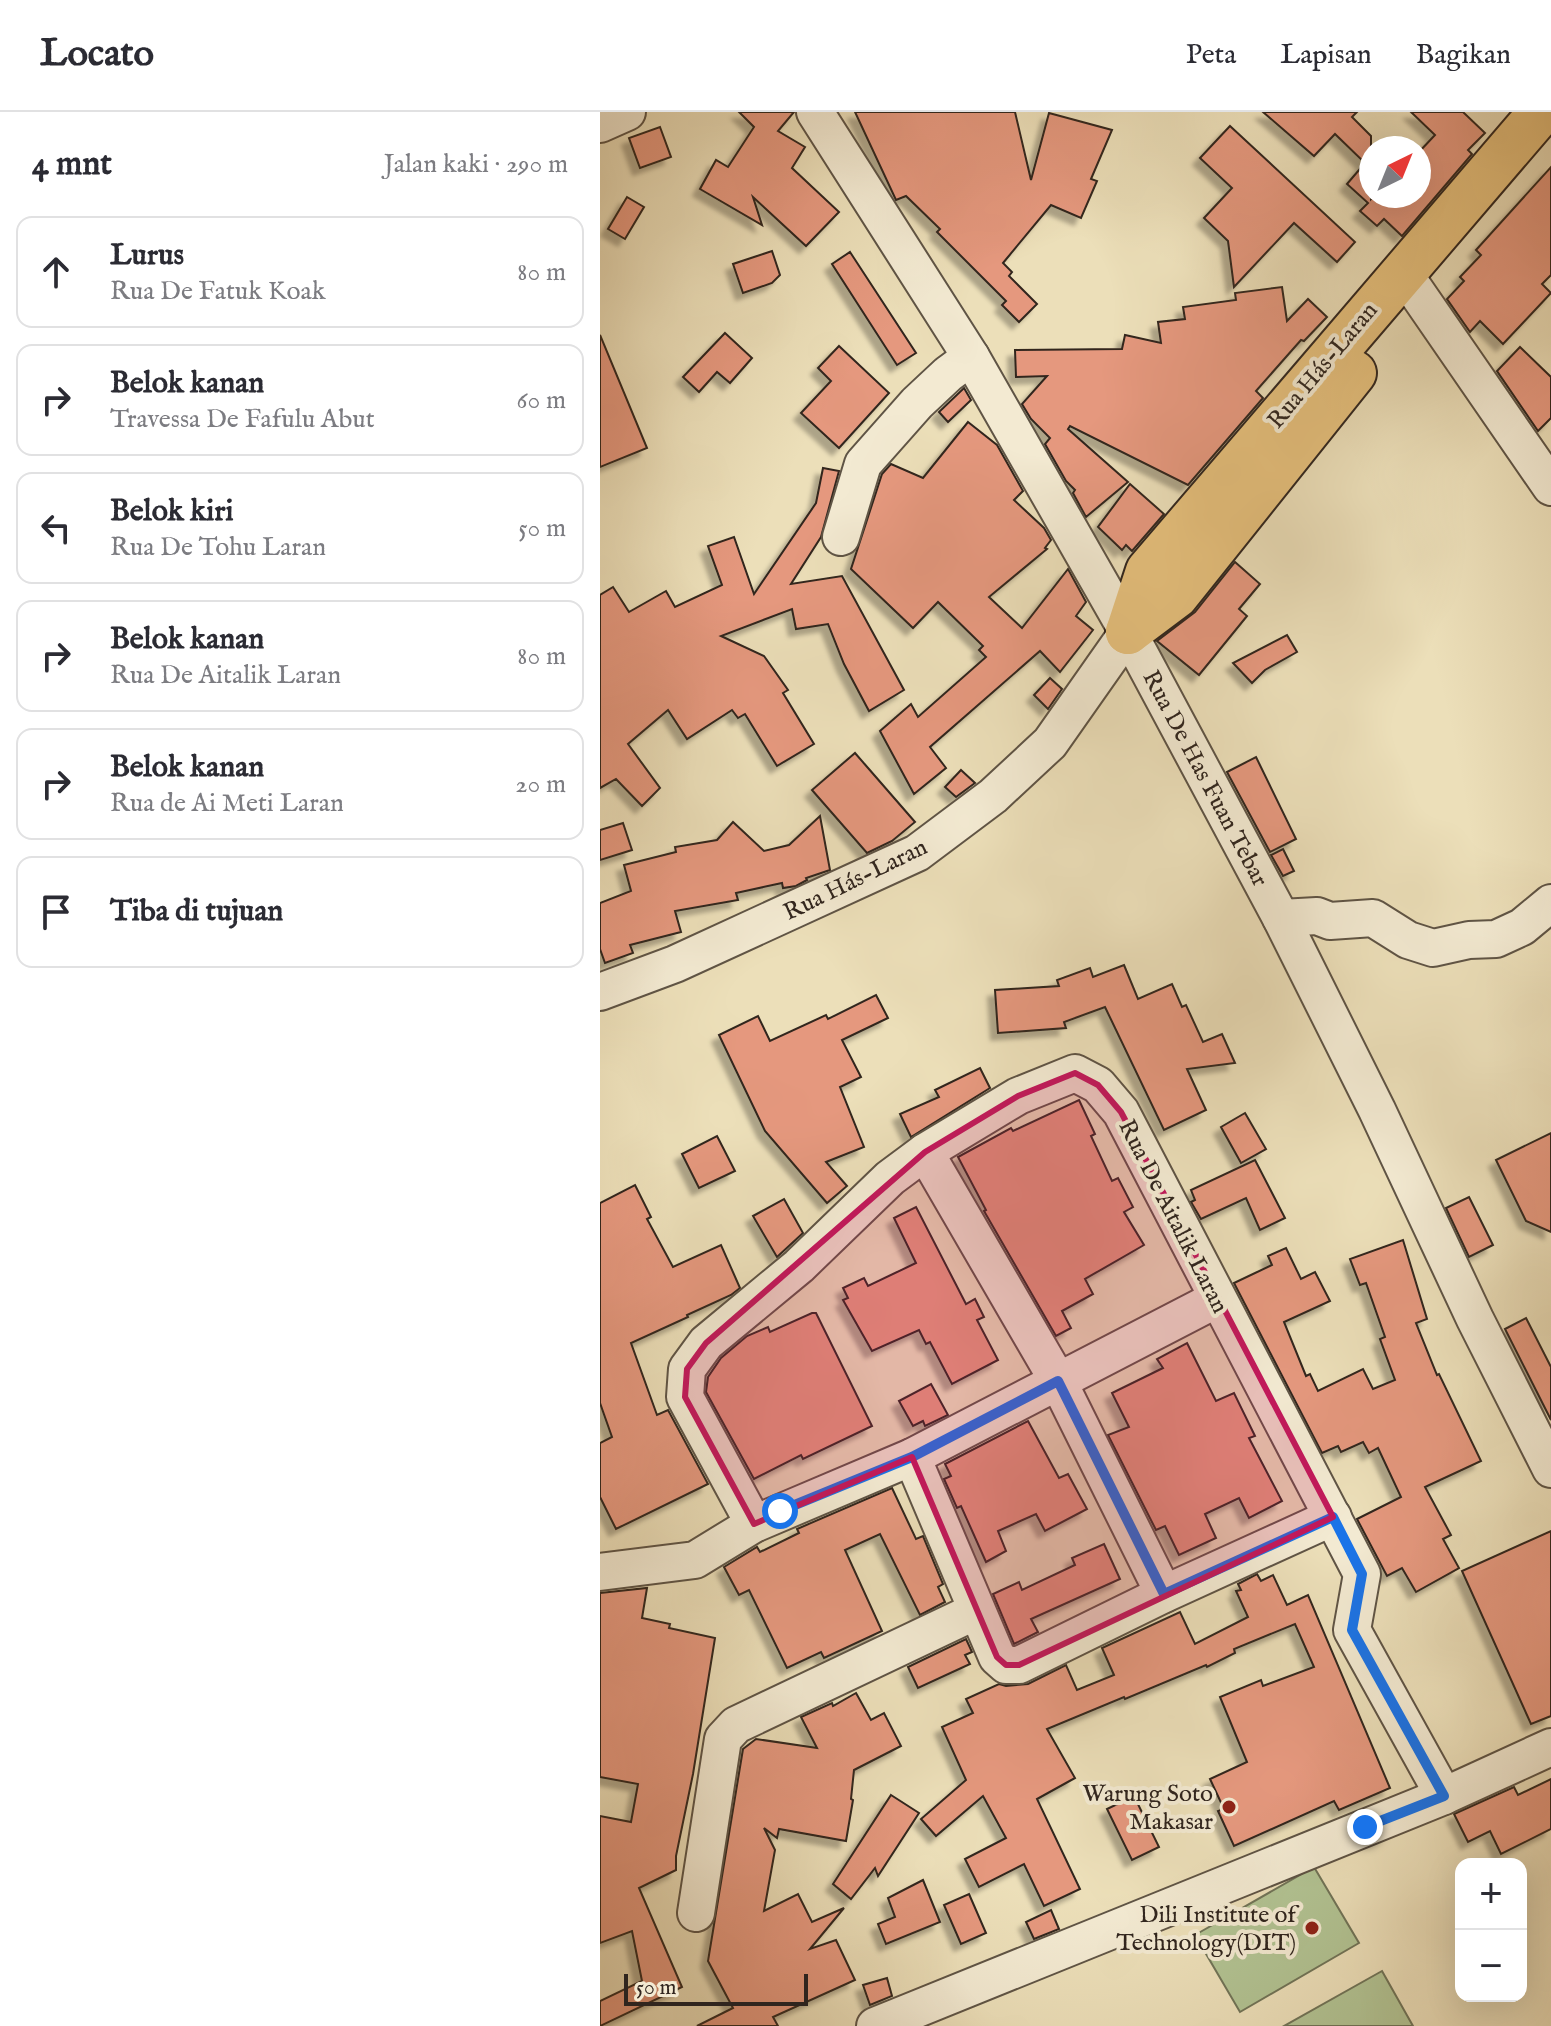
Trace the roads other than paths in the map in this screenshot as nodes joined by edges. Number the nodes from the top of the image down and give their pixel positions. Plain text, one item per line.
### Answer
1 (627, 112) edge
2 (815, 112) edge
3 (1541, 112) edge
4 (600, 124) edge
5 (1551, 139) edge
6 (1409, 282) junction
7 (971, 357) junction
8 (1549, 479) edge
9 (841, 537) dead end
10 (1128, 632) junction
11 (1551, 903) edge
12 (1281, 918) junction
13 (600, 992) edge
14 (925, 1152) junction
15 (1217, 1299) junction
16 (1058, 1381) junction
17 (912, 1457) junction
18 (1551, 1469) edge
19 (1333, 1517) junction
20 (754, 1524) junction
21 (600, 1572) edge
22 (1164, 1594) junction
23 (976, 1611) junction
24 (1551, 1747) edge
25 (1444, 1796) junction
26 (696, 1913) dead end
27 (875, 2026) edge

1 - 4 street
2 - 7 street, Rua De Has Fuan Tebar
3 - 6 main road, Rua Hás-Laran
5 - 6 main road, Rua Hás-Laran
6 - 8 street
6 - 10 main road, Rua Hás-Laran
7 - 9 street
7 - 10 street, Rua De Has Fuan Tebar
10 - 12 street, Rua De Has Fuan Tebar
10 - 13 street, Rua Hás-Laran
11 - 12 street
12 - 18 street, Rua De Has Fuan Tebar
14 - 15 street, Rua De Aitalik Laran
14 - 16 street
14 - 20 street, Rua De Aitalik Laran
15 - 16 street
15 - 19 street, Rua De Aitalik Laran
16 - 17 street
16 - 22 street
17 - 20 street
17 - 23 street
19 - 22 street
19 - 25 street, Rua De Aitalik Laran
20 - 21 street
22 - 23 street
23 - 26 street
24 - 25 street
25 - 27 street

